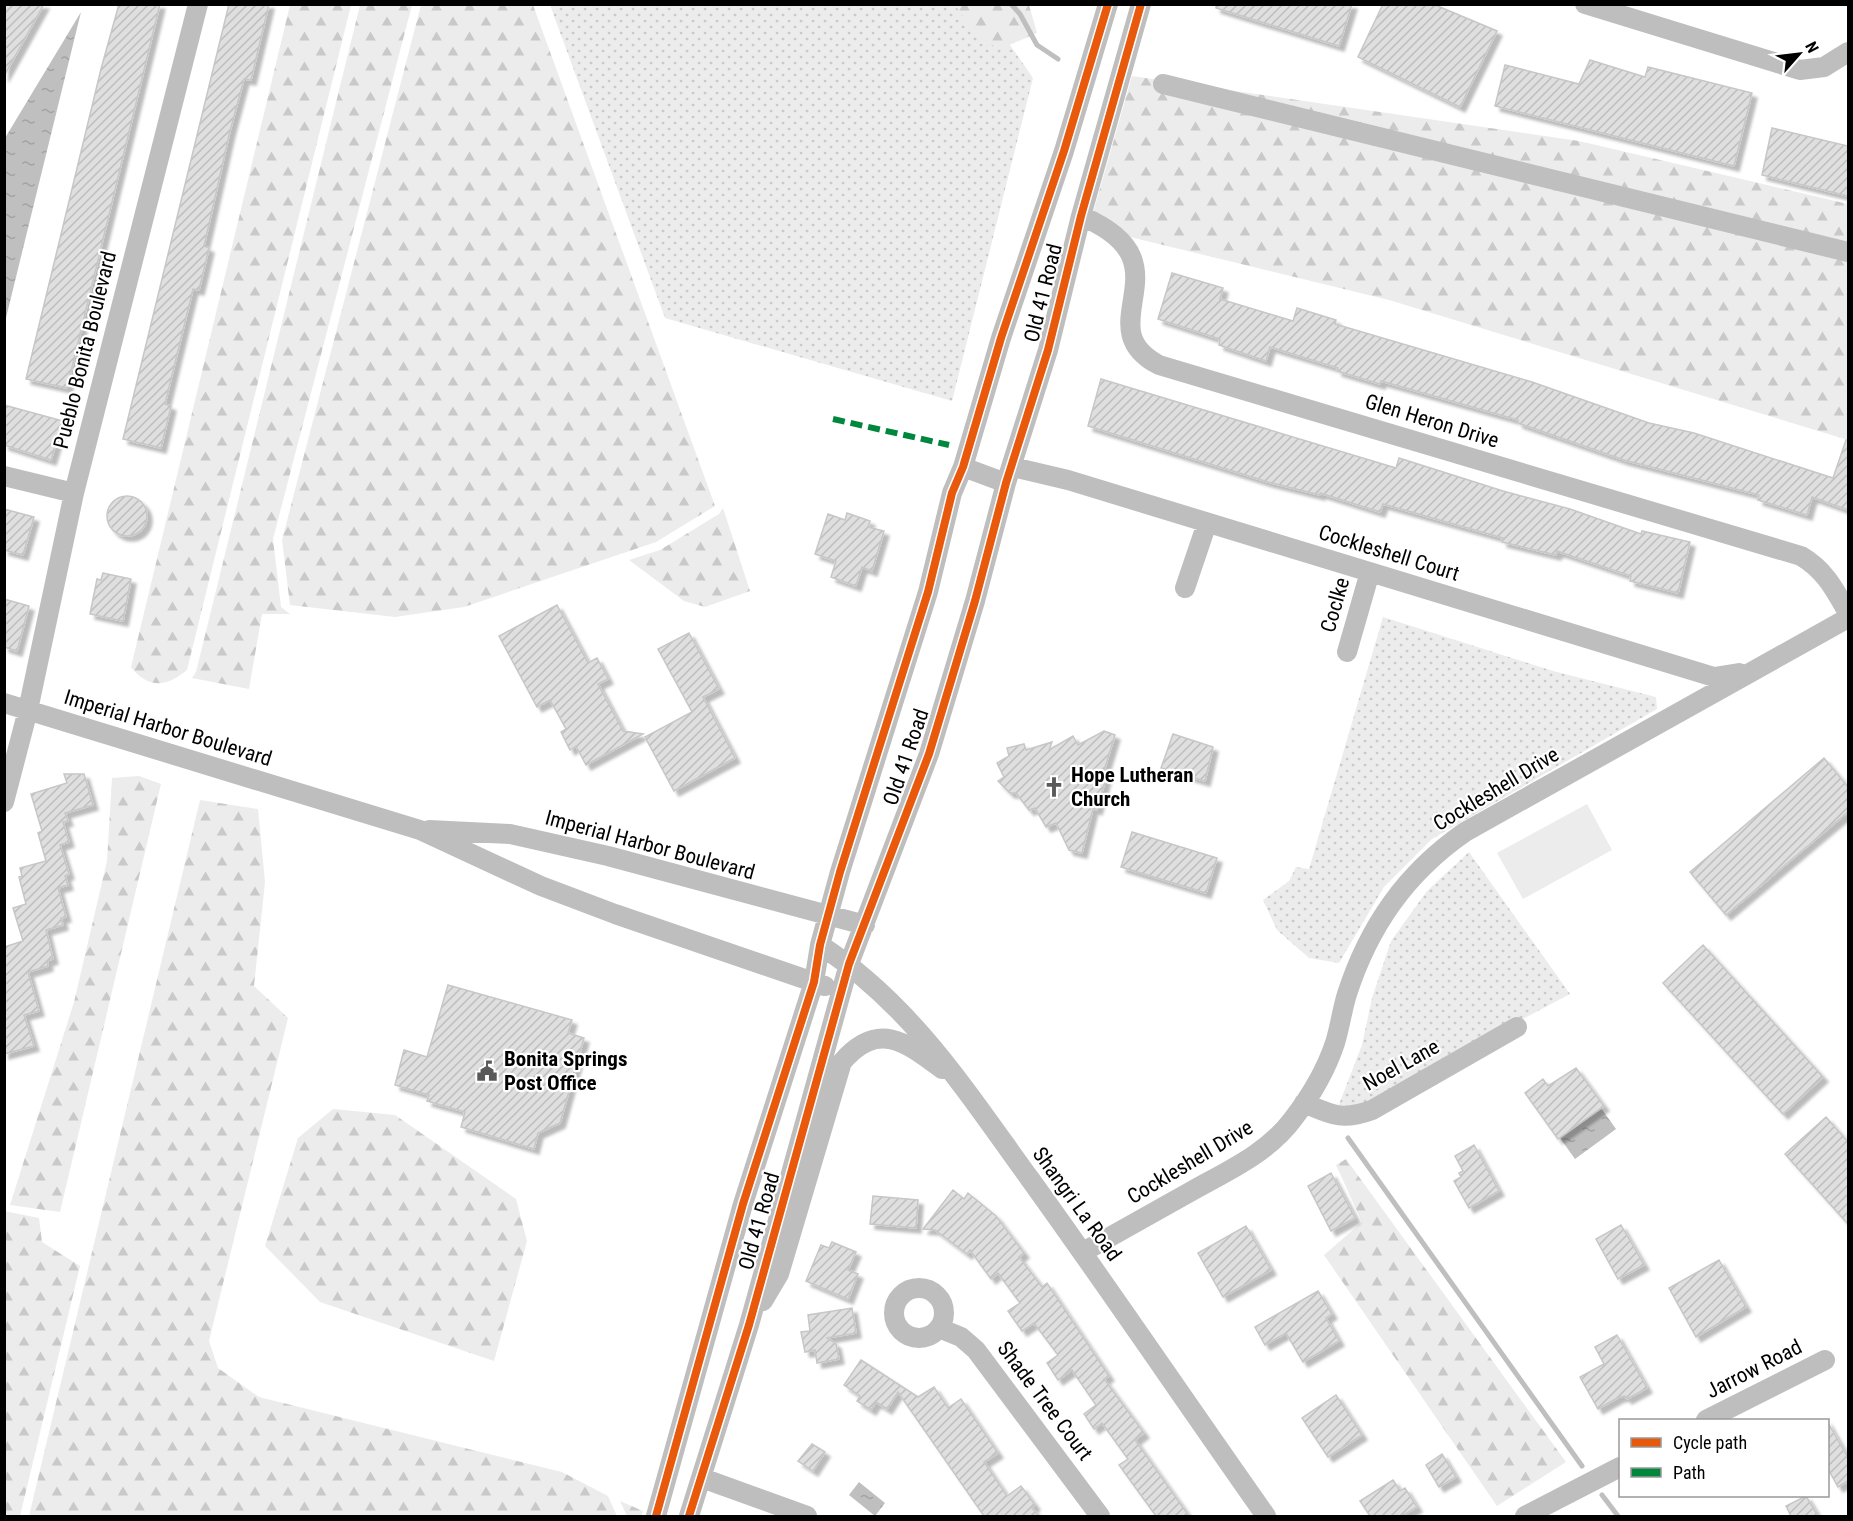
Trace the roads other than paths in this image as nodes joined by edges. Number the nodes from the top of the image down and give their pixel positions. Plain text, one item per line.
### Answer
1 (198, 4) edge
2 (1108, 4) edge
3 (1142, 4) edge
4 (1585, 4) edge
5 (1848, 52) edge
6 (1081, 216) junction
7 (963, 467) junction
8 (1009, 475) junction
9 (4, 476) edge
10 (74, 494) junction
11 (1207, 523) junction
12 (1370, 572) junction
13 (1185, 588) dead end
14 (1848, 613) edge
15 (1848, 618) edge
16 (1347, 652) dead end
17 (1750, 671) junction
18 (4, 703) edge
19 (28, 710) junction
20 (4, 802) edge
21 (420, 830) junction
22 (829, 914) junction
23 (865, 925) junction
24 (820, 945) junction
25 (849, 964) junction
26 (814, 982) junction
27 (842, 991) junction
28 (1517, 1027) dead end
29 (959, 1081) junction
30 (1304, 1102) junction
31 (1083, 1252) junction
32 (749, 1325) junction
33 (939, 1328) dead end
34 (1825, 1360) dead end
35 (1708, 1419) edge
36 (1619, 1468) edge
37 (702, 1478) junction
38 (656, 1516) edge
39 (689, 1516) edge
40 (807, 1516) edge
41 (1100, 1516) edge
42 (1266, 1516) edge
43 (1525, 1516) edge

1 - 10 street, Pueblo Bonita Boulevard
2 - 7 street, Old 41 Road
3 - 6 street, Old 41 Road
4 - 5 street
6 - 8 street, Old 41 Road
6 - 14 street, Glen Heron Drive
7 - 8 street, Cockleshell Court
7 - 22 street, Old 41 Road
8 - 11 street, Cockleshell Court
8 - 23 street, Old 41 Road
9 - 10 street
10 - 19 street, Pueblo Bonita Boulevard
11 - 12 street, Cockleshell Court
11 - 13 street
12 - 16 street, Coclke
12 - 17 street, Cockleshell Court
15 - 17 street, Cockleshell Drive
17 - 30 street, Cockleshell Drive
18 - 19 street, Imperial Harbor Boulevard
19 - 20 street, Pueblo Bonita Boulevard
19 - 21 street, Imperial Harbor Boulevard
21 - 22 street, Imperial Harbor Boulevard
21 - 26 street, Imperial Harbor Boulevard
22 - 23 street, Imperial Harbor Boulevard
22 - 24 street, Old 41 Road
23 - 25 street, Old 41 Road
24 - 25 street, Shangri La Road
24 - 26 street, Old 41 Road
25 - 27 street, Old 41 Road
25 - 29 street, Shangri La Road
26 - 27 street, Imperial Harbor Boulevard
26 - 38 street, Old 41 Road
27 - 32 street, Old 41 Road
28 - 30 street, Noel Lane
29 - 31 street, Shangri La Road
29 - 32 street
30 - 31 street, Cockleshell Drive
31 - 42 street, Shangri La Road
32 - 37 street, Old 41 Road
33 - 41 street, Shade Tree Court
34 - 35 street, Jarrow Road
36 - 43 street
37 - 39 street, Old 41 Road
37 - 40 street

